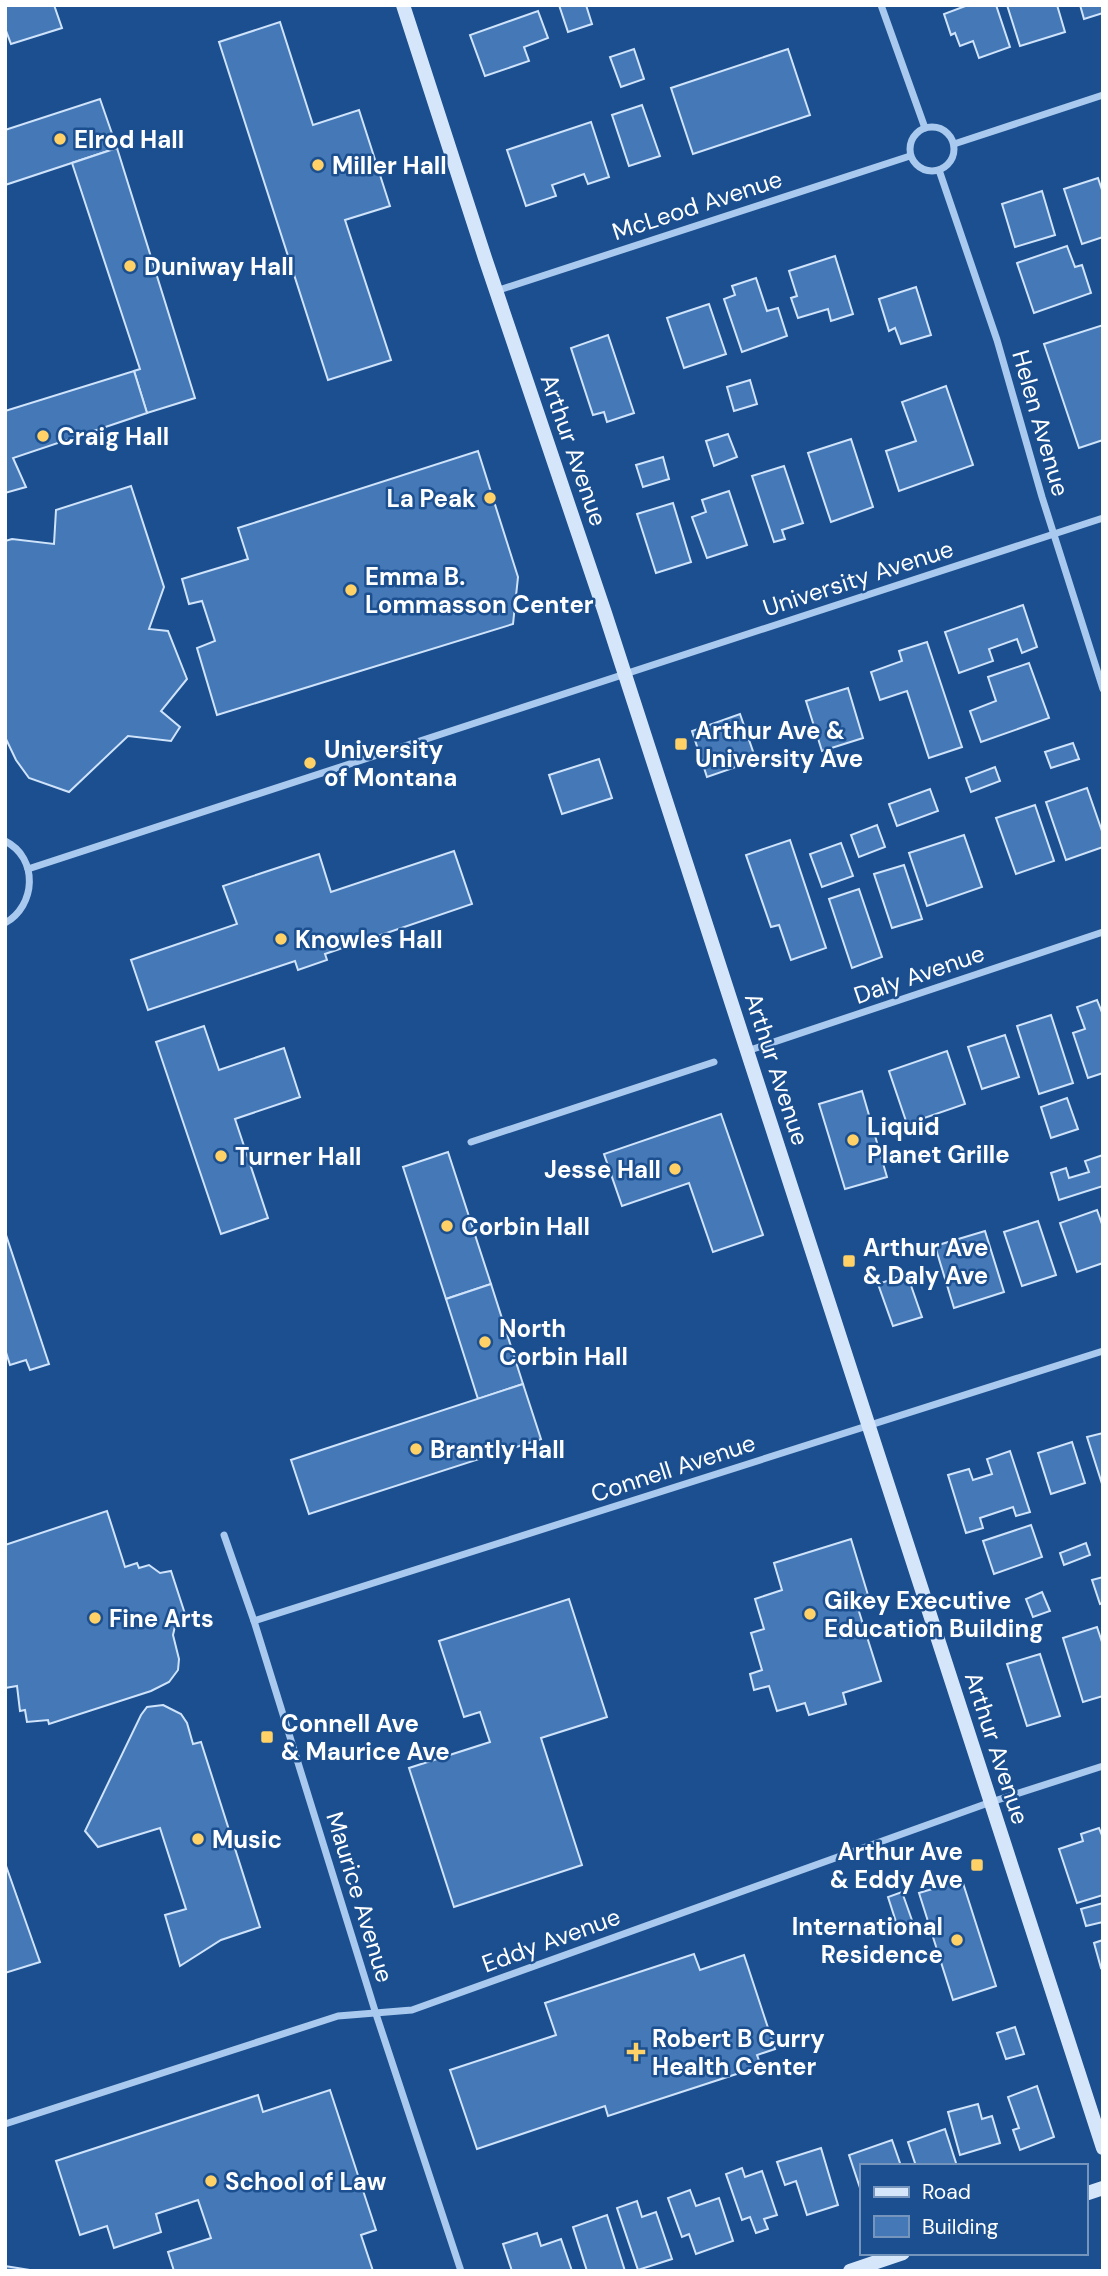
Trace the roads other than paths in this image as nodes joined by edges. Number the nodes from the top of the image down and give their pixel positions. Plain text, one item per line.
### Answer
1 (403, 5) edge
2 (881, 5) edge
3 (1103, 95) edge
4 (925, 128) junction
5 (954, 144) junction
6 (910, 156) junction
7 (939, 170) junction
8 (496, 291) junction
9 (1103, 518) edge
10 (1054, 534) junction
11 (625, 675) junction
12 (1103, 689) edge
13 (5, 841) edge
14 (28, 869) junction
15 (5, 923) edge
16 (1103, 932) edge
17 (747, 1051) junction
18 (714, 1062) dead end
19 (471, 1142) dead end
20 (1103, 1351) edge
21 (869, 1426) junction
22 (224, 1535) dead end
23 (254, 1621) junction
24 (1103, 1766) edge
25 (991, 1802) junction
26 (376, 2014) junction
27 (5, 2124) edge
28 (1103, 2148) edge
29 (897, 2255) edge
30 (461, 2271) edge
31 (850, 2271) edge

1 - 8 street, Arthur Avenue
2 - 4 street
3 - 5 street
4 - 5 street
4 - 6 street
5 - 7 street
6 - 7 street
6 - 8 street, McLeod Avenue
7 - 10 street, Helen Avenue
8 - 11 street, Arthur Avenue
9 - 10 street, University Avenue
10 - 11 street, University Avenue
10 - 12 street, Helen Avenue
11 - 14 street, University Avenue
11 - 17 street, Arthur Avenue
13 - 14 street
14 - 15 street
16 - 17 street, Daly Avenue
17 - 21 street, Arthur Avenue
18 - 19 street
20 - 21 street, Connell Avenue
21 - 23 street, Connell Avenue
21 - 25 street, Arthur Avenue
22 - 23 street, Maurice Avenue
23 - 26 street, Maurice Avenue
24 - 25 street, Eddy Avenue
25 - 26 street, Eddy Avenue
25 - 28 street, Arthur Avenue
26 - 27 street, Eddy Avenue
26 - 30 street, Maurice Avenue
29 - 31 street

